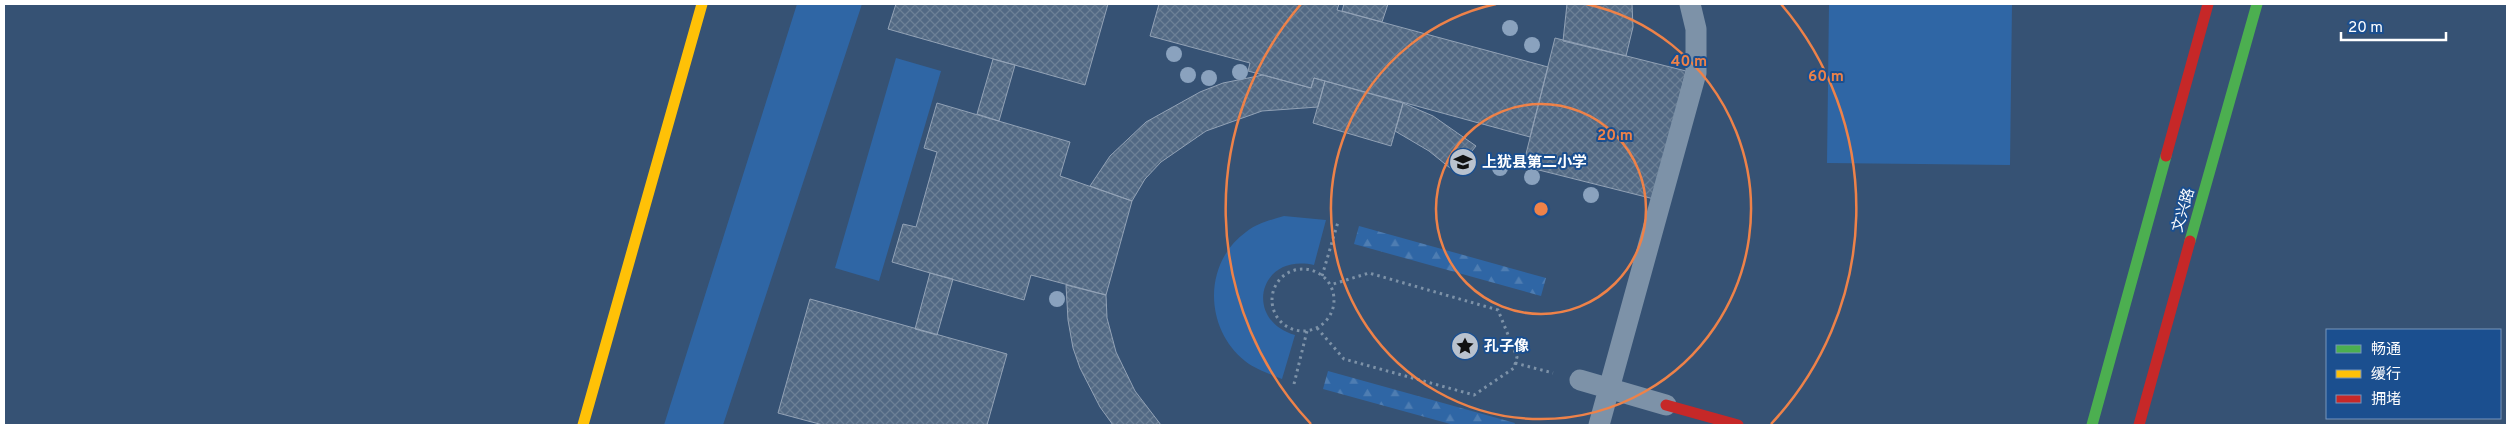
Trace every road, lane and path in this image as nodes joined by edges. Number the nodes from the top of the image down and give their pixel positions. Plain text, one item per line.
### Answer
1 (702, 4) edge
2 (1690, 4) edge
3 (2208, 4) edge
4 (2257, 4) edge
5 (1338, 222) dead end
6 (1322, 276) junction
7 (1330, 285) junction
8 (1317, 328) junction
9 (1308, 331) junction
10 (1515, 363) junction
11 (1580, 380) joint
12 (1294, 384) dead end
13 (1611, 389) junction
14 (1666, 404) joint
15 (583, 425) edge
16 (1599, 425) edge
17 (1738, 425) edge
18 (2092, 425) edge
19 (2139, 425) edge

1 - 15 street
2 - 13 lane
3 - 18 street
4 - 19 street, 文兴路
5 - 6 path
6 - 7 path
6 - 9 path
7 - 8 path
7 - 10 path
8 - 9 path
8 - 10 path
9 - 12 path
10 - 11 path
11 - 13 lane
13 - 14 lane
13 - 16 lane
14 - 17 street

